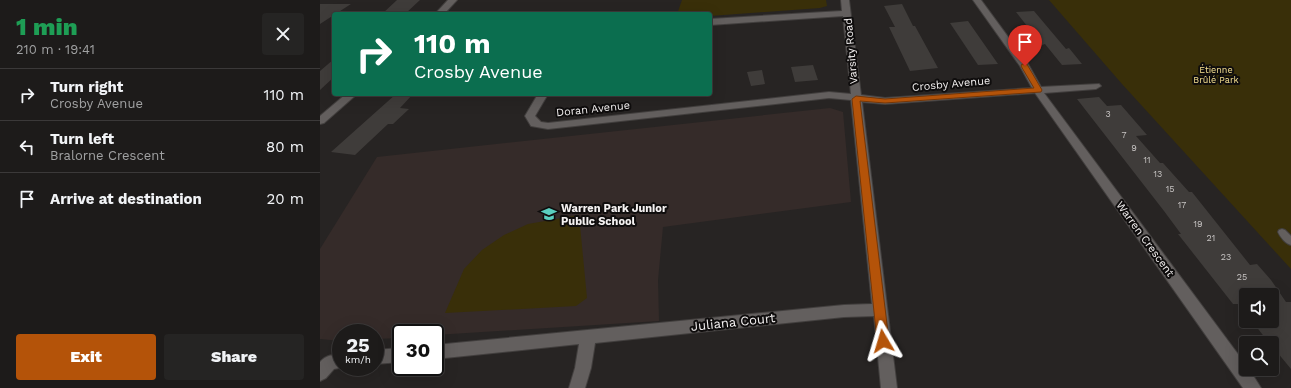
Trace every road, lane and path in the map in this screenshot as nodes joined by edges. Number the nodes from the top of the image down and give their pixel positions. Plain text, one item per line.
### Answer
1 (453, 0) edge
2 (846, 0) edge
3 (977, 0) edge
4 (441, 12) edge
5 (847, 13) junction
6 (712, 22) edge
7 (1096, 86) dead end
8 (1038, 90) junction
9 (349, 96) edge
10 (542, 96) edge
11 (856, 99) junction
12 (324, 113) edge
13 (320, 121) edge
14 (1282, 232) dead end
15 (1291, 242) edge
16 (879, 310) junction
17 (588, 337) junction
18 (444, 351) edge
19 (332, 362) edge
20 (320, 373) edge
21 (578, 388) edge
22 (889, 388) edge
23 (1252, 388) edge

1 - 4 street
2 - 5 street, Varsity Road
3 - 8 street, Warren Crescent
5 - 6 street
5 - 11 street, Varsity Road
7 - 8 street, Crosby Avenue
8 - 11 street, Crosby Avenue
8 - 23 street, Warren Crescent
9 - 12 street
10 - 11 street, Doran Avenue
11 - 16 street, Varsity Road
12 - 13 street
14 - 15 lane
16 - 17 street, Juliana Court
16 - 22 street, Varsity Road
17 - 18 street, Juliana Court
17 - 21 street
19 - 20 street

